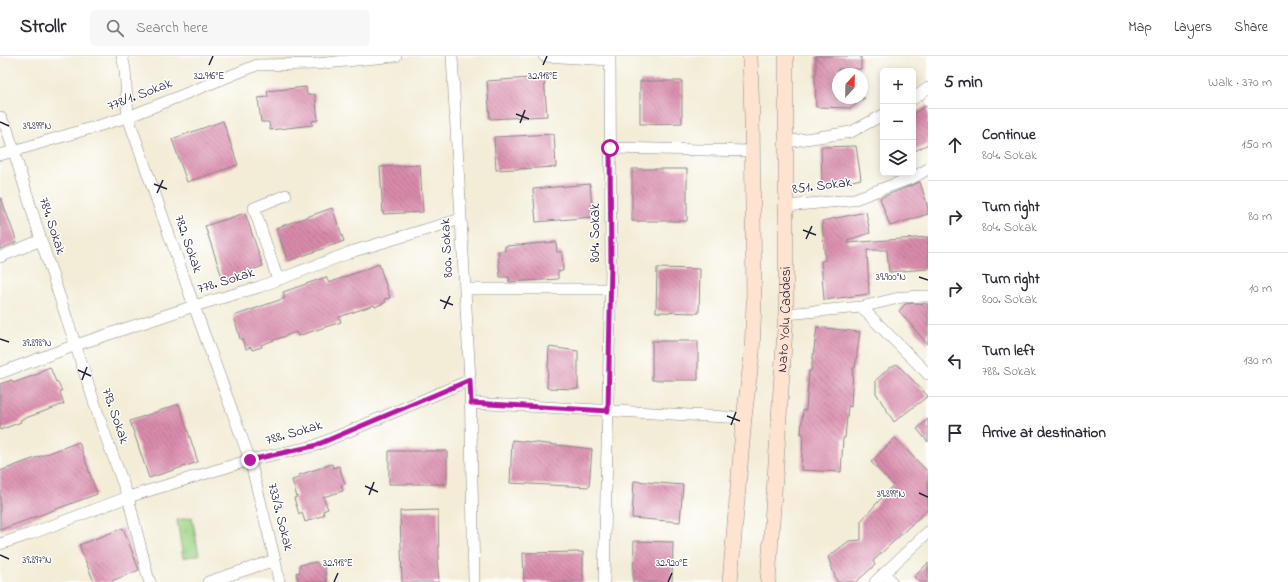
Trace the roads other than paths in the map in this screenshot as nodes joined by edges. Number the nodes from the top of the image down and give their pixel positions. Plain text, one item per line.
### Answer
1 (122, 56) edge
2 (396, 56) edge
3 (452, 56) edge
4 (544, 56) edge
5 (750, 56) edge
6 (786, 56) edge
7 (610, 58) edge
8 (928, 88) edge
9 (916, 97) edge
10 (0, 117) edge
11 (128, 117) junction
12 (880, 117) edge
13 (786, 142) junction
14 (610, 148) junction
15 (13, 150) junction
16 (752, 151) junction
17 (0, 155) edge
18 (928, 169) edge
19 (286, 195) dead end
20 (786, 206) junction
21 (461, 219) junction
22 (41, 240) junction
23 (0, 257) edge
24 (278, 280) junction
25 (464, 289) junction
26 (610, 289) junction
27 (928, 296) edge
28 (194, 306) junction
29 (861, 307) junction
30 (786, 314) junction
31 (76, 345) junction
32 (0, 373) edge
33 (928, 374) edge
34 (470, 380) junction
35 (471, 403) junction
36 (608, 411) junction
37 (744, 418) junction
38 (250, 460) junction
39 (128, 497) junction
40 (928, 532) edge
41 (0, 544) edge
42 (275, 560) junction
43 (884, 573) junction
44 (150, 582) edge
45 (208, 582) edge
46 (279, 582) edge
47 (474, 582) edge
48 (604, 582) edge
49 (730, 582) edge
50 (768, 582) edge
51 (875, 582) edge
52 (892, 582) edge

1 - 11 street, 782. Sokak
2 - 11 street, 778/1. Sokak
3 - 21 street, 800. Sokak
4 - 7 street
5 - 16 main road
6 - 13 main road, Nato Yolu Caddesi
7 - 14 street, 804. Sokak
8 - 9 street
10 - 15 street, 784. Sokak
11 - 15 street, 778/1. Sokak
11 - 28 street, 782. Sokak
12 - 13 street
13 - 20 main road, Nato Yolu Caddesi
14 - 16 street
14 - 26 street, 804. Sokak
15 - 17 street, 778/1. Sokak
15 - 22 street, 784. Sokak
16 - 37 main road
18 - 20 street, 851. Sokak
19 - 24 street
20 - 30 main road, Nato Yolu Caddesi
21 - 24 street, 778. Sokak
21 - 25 street, 800. Sokak
22 - 23 street
22 - 31 street, 784. Sokak
24 - 28 street, 778. Sokak
25 - 26 street
25 - 34 street, 800. Sokak
26 - 36 street, 804. Sokak
27 - 29 street
28 - 31 street, 778. Sokak
28 - 38 street, 782. Sokak
29 - 30 street
29 - 33 street
30 - 50 main road, Nato Yolu Caddesi
31 - 32 street, 778. Sokak
31 - 39 street, 793. Sokak
34 - 35 street, 800. Sokak
34 - 38 street, 788. Sokak
35 - 36 street
35 - 47 street, 800. Sokak
36 - 37 street
36 - 48 street, 804. Sokak
37 - 49 main road
38 - 39 street, 788. Sokak
38 - 42 street, 733/3. Sokak
39 - 41 street, 788. Sokak
39 - 44 street, 793. Sokak
40 - 43 street
42 - 45 street
42 - 46 street, 733/3. Sokak
43 - 51 street
43 - 52 street

